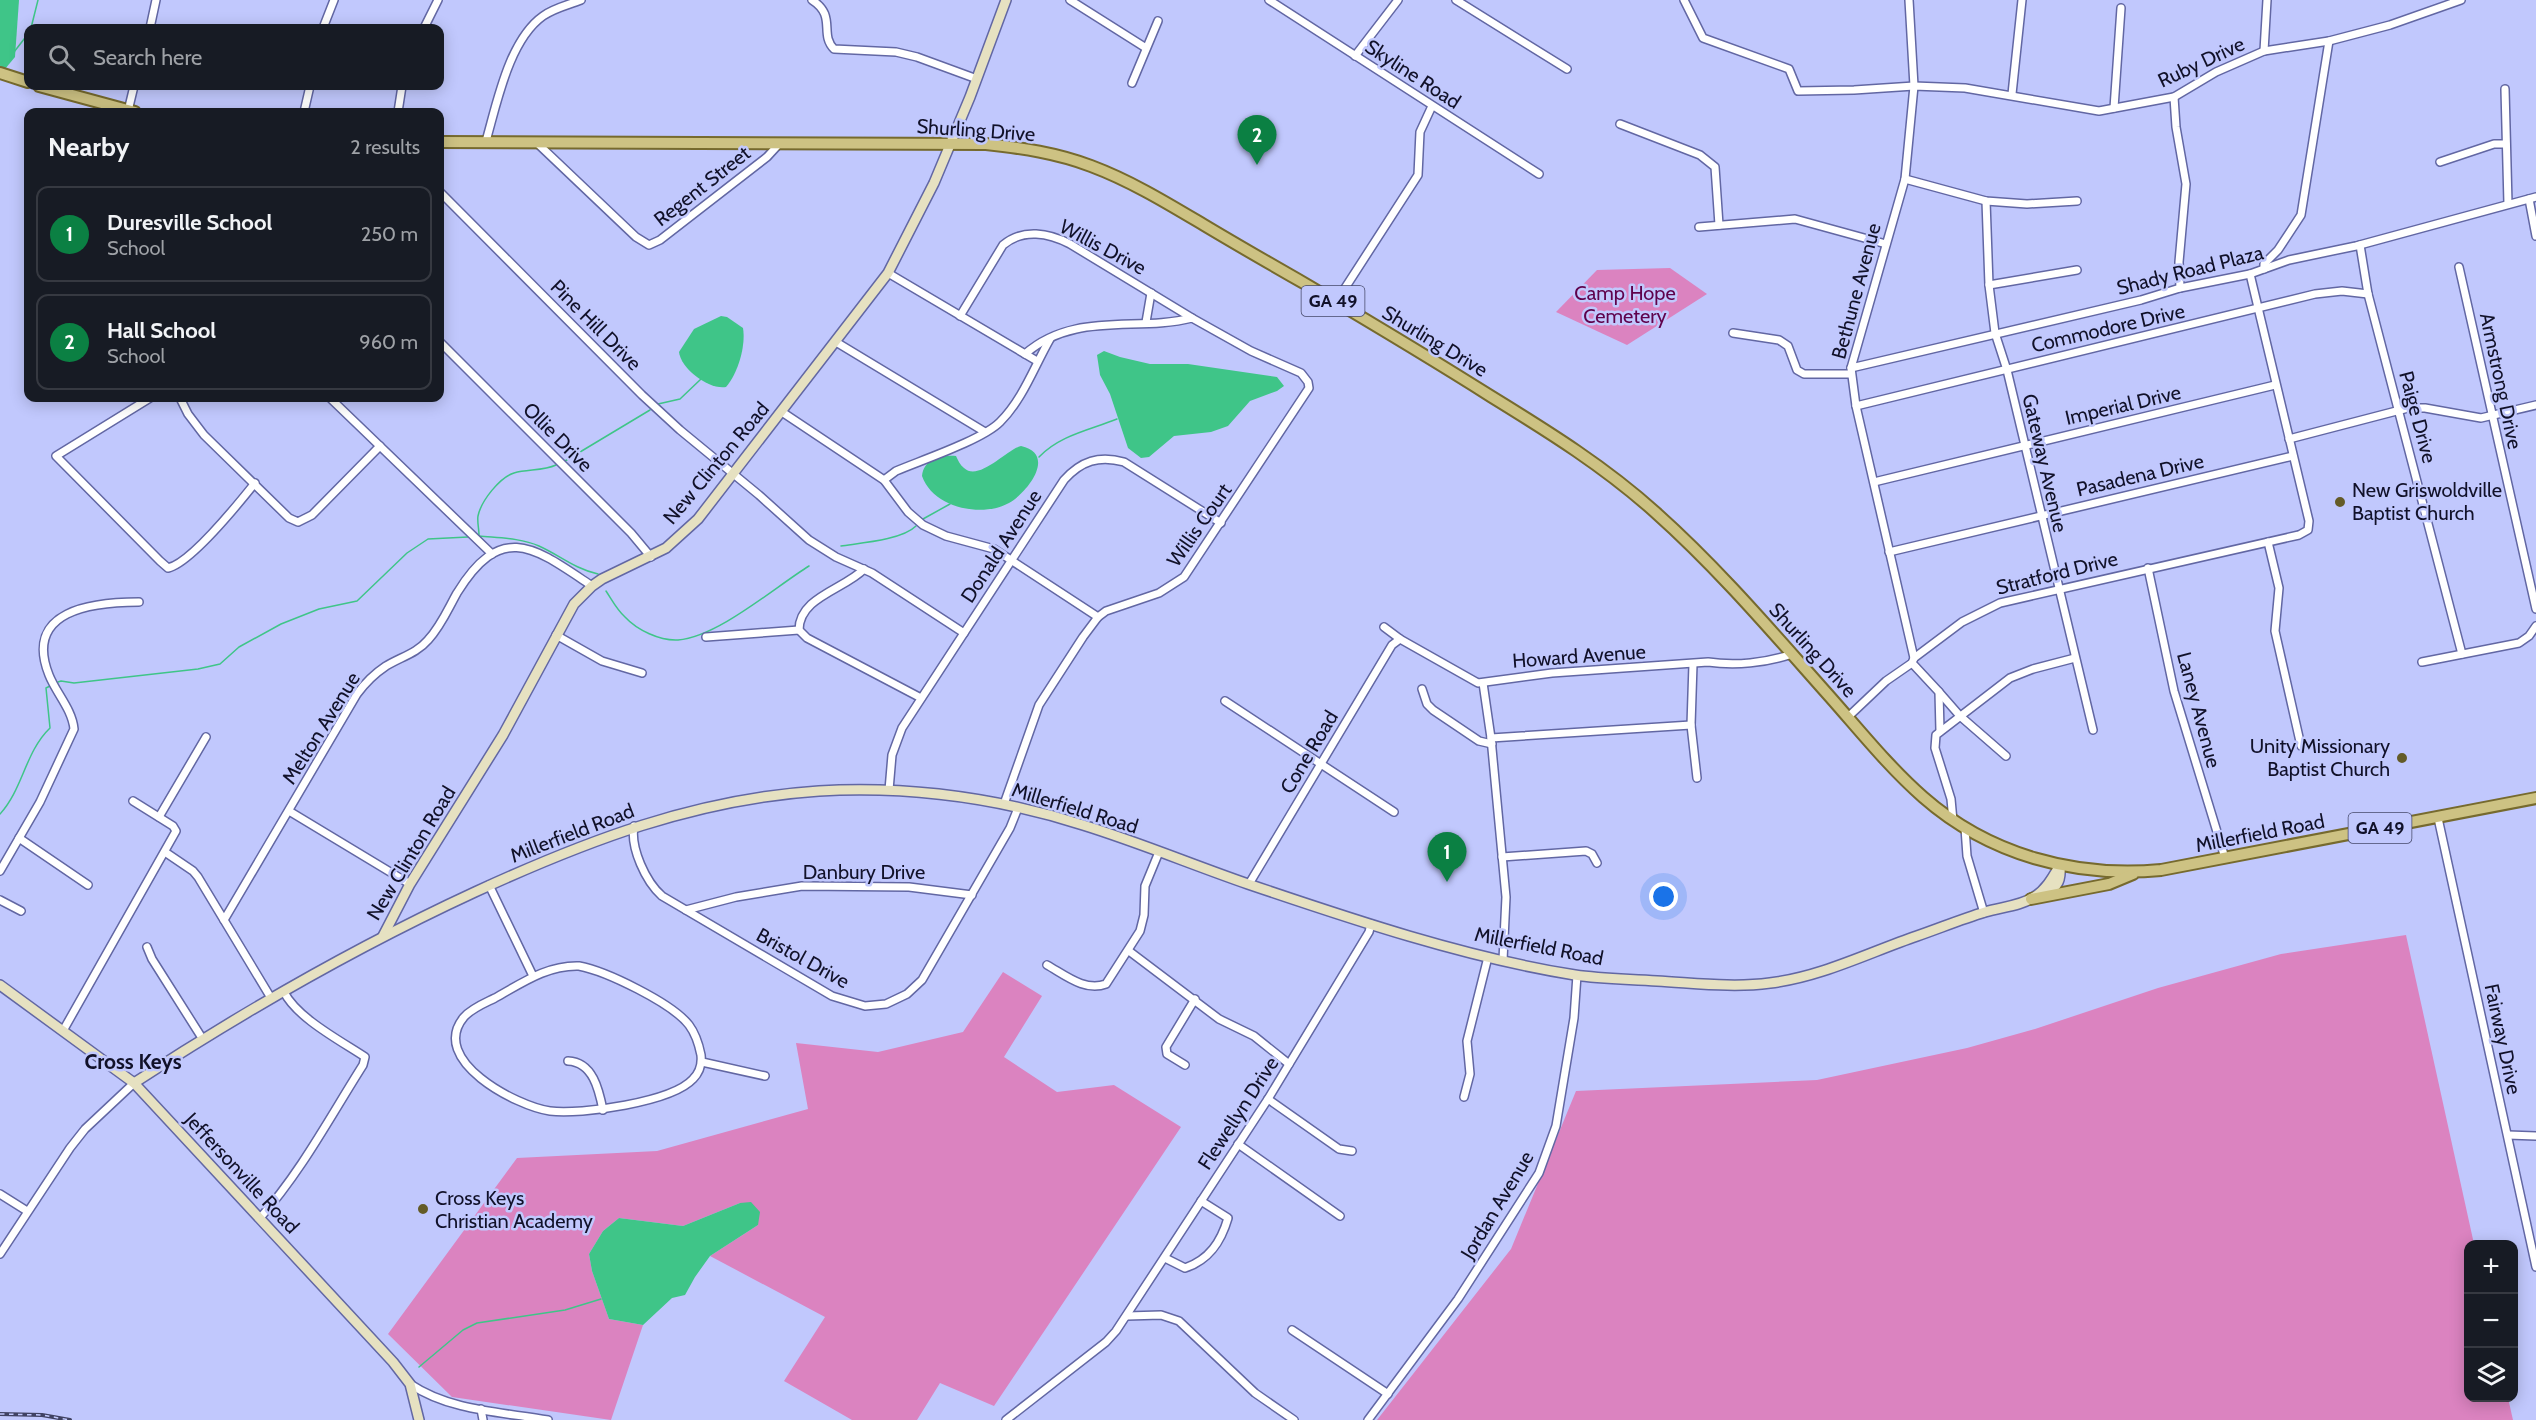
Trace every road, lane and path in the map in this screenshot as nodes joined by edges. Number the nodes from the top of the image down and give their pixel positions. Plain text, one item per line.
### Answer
1 (156, 0) edge
2 (334, 0) edge
3 (438, 0) edge
4 (581, 0) edge
5 (812, 0) edge
6 (1006, 0) edge
7 (1070, 0) edge
8 (1269, 0) edge
9 (1398, 0) edge
10 (1456, 0) edge
11 (1684, 0) edge
12 (1909, 0) edge
13 (2022, 0) edge
14 (2267, 0) edge
15 (2461, 0) edge
16 (2121, 8) dead end
17 (1158, 21) dead end
18 (151, 24) edge
19 (325, 24) edge
20 (426, 24) edge
21 (2330, 41) junction
22 (1146, 48) junction
23 (2264, 51) junction
24 (1355, 56) junction
25 (1567, 69) dead end
26 (5, 74) edge
27 (976, 79) junction
28 (24, 81) edge
29 (1132, 83) dead end
30 (1914, 86) junction
31 (2505, 89) dead end
32 (53, 90) edge
33 (134, 90) edge
34 (309, 90) edge
35 (401, 90) edge
36 (2012, 94) junction
37 (2174, 97) junction
38 (1432, 106) junction
39 (117, 108) edge
40 (131, 108) edge
41 (305, 108) edge
42 (399, 108) edge
43 (2114, 108) junction
44 (1620, 124) dead end
45 (486, 141) junction
46 (444, 142) edge
47 (536, 142) junction
48 (949, 143) junction
49 (779, 144) junction
50 (2506, 144) junction
51 (2440, 162) dead end
52 (1539, 174) dead end
53 (1905, 179) junction
54 (444, 196) edge
55 (2532, 198) edge
56 (1986, 201) junction
57 (2077, 201) dead end
58 (2508, 204) junction
59 (1719, 225) junction
60 (1699, 227) dead end
61 (2536, 236) edge
62 (1886, 244) junction
63 (2360, 244) junction
64 (2459, 267) dead end
65 (2264, 269) junction
66 (2077, 270) dead end
67 (888, 273) junction
68 (2250, 274) junction
69 (1989, 285) junction
70 (2180, 288) junction
71 (1151, 292) junction
72 (2368, 294) junction
73 (1336, 302) junction
74 (2257, 309) junction
75 (960, 316) junction
76 (1192, 318) junction
77 (1146, 322) junction
78 (1733, 333) dead end
79 (1995, 333) junction
80 (1050, 339) junction
81 (836, 342) junction
82 (444, 346) edge
83 (1024, 354) junction
84 (1037, 361) junction
85 (2007, 369) junction
86 (1851, 371) junction
87 (2275, 385) junction
88 (1309, 386) joint
89 (144, 402) edge
90 (182, 402) edge
91 (334, 402) edge
92 (2536, 405) edge
93 (1856, 406) junction
94 (2399, 411) junction
95 (782, 412) junction
96 (2492, 416) junction
97 (985, 432) junction
98 (2289, 439) junction
99 (2024, 445) junction
100 (380, 446) junction
101 (2293, 456) junction
102 (734, 475) junction
103 (884, 480) junction
104 (1874, 482) junction
105 (255, 483) junction
106 (2041, 516) junction
107 (1221, 523) junction
108 (2268, 542) junction
109 (1889, 552) junction
110 (492, 554) junction
111 (651, 557) junction
112 (1012, 559) junction
113 (2148, 568) junction
114 (864, 569) junction
115 (592, 586) junction
116 (2058, 588) junction
117 (139, 603) dead end
118 (2536, 609) edge
119 (1098, 617) junction
120 (2536, 626) edge
121 (1384, 627) dead end
122 (799, 630) junction
123 (964, 633) junction
124 (556, 635) junction
125 (706, 637) dead end
126 (1400, 639) junction
127 (1792, 654) junction
128 (2462, 654) junction
129 (2075, 658) junction
130 (1913, 660) junction
131 (2422, 662) dead end
132 (1693, 664) junction
133 (642, 673) dead end
134 (1484, 682) junction
135 (1422, 689) dead end
136 (1939, 692) junction
137 (921, 698) junction
138 (1225, 700) dead end
139 (1960, 716) junction
140 (1848, 717) junction
141 (1691, 725) junction
142 (2092, 730) dead end
143 (1941, 731) junction
144 (206, 737) dead end
145 (1491, 741) junction
146 (2301, 746) dead end
147 (2006, 756) dead end
148 (1320, 765) junction
149 (1697, 778) dead end
150 (889, 790) junction
151 (2536, 798) edge
152 (133, 801) dead end
153 (1004, 804) junction
154 (1018, 808) junction
155 (289, 811) junction
156 (1394, 812) dead end
157 (159, 817) junction
158 (2438, 818) junction
159 (1953, 820) junction
160 (634, 826) junction
161 (1965, 828) junction
162 (19, 838) junction
163 (165, 852) junction
164 (1159, 852) junction
165 (1503, 857) junction
166 (2224, 858) junction
167 (1597, 863) dead end
168 (2060, 865) junction
169 (0, 871) edge
170 (2139, 872) junction
171 (410, 884) junction
172 (1249, 884) junction
173 (88, 885) dead end
174 (489, 885) junction
175 (972, 896) junction
176 (2035, 896) junction
177 (0, 900) edge
178 (686, 910) junction
179 (21, 911) dead end
180 (1984, 913) junction
181 (224, 920) junction
182 (1371, 924) junction
183 (382, 936) junction
184 (147, 947) dead end
185 (1129, 951) junction
186 (1488, 957) junction
187 (1503, 960) junction
188 (1047, 965) dead end
189 (1577, 975) junction
190 (533, 976) junction
191 (0, 985) edge
192 (284, 992) junction
193 (271, 998) junction
194 (1195, 999) junction
195 (64, 1029) junction
196 (202, 1038) junction
197 (568, 1061) dead end
198 (702, 1062) junction
199 (1289, 1064) junction
200 (1185, 1065) dead end
201 (765, 1076) dead end
202 (134, 1083) junction
203 (1464, 1097) dead end
204 (1268, 1099) junction
205 (603, 1110) junction
206 (2508, 1135) junction
207 (2536, 1136) edge
208 (1238, 1144) junction
209 (1352, 1151) dead end
210 (0, 1194) edge
211 (1202, 1201) junction
212 (27, 1211) junction
213 (1340, 1216) dead end
214 (260, 1218) junction
215 (0, 1254) edge
216 (1165, 1258) junction
217 (2536, 1267) edge
218 (1127, 1316) junction
219 (1292, 1330) dead end
220 (410, 1384) junction
221 (1388, 1394) junction
222 (481, 1409) junction
223 (419, 1420) edge
224 (483, 1420) edge
225 (548, 1420) edge
226 (1005, 1420) edge
227 (1294, 1420) edge
228 (1368, 1420) edge

1 - 18 street
2 - 19 street
3 - 20 street
4 - 45 street
5 - 27 street
6 - 27 main road, New Clinton Road
7 - 22 street
8 - 24 street, Skyline Road
9 - 24 street
10 - 25 street
11 - 30 street, Ruby Drive
12 - 30 street, Bethune Avenue
13 - 36 street
14 - 23 street
15 - 21 street, Ruby Drive
16 - 43 street
17 - 22 street
21 - 23 street, Ruby Drive
21 - 65 street
22 - 29 street
23 - 37 street, Ruby Drive
24 - 38 street, Skyline Road
26 - 28 main road
27 - 48 main road, New Clinton Road
30 - 36 street, Ruby Drive
30 - 53 street, Bethune Avenue
31 - 50 street
32 - 39 main road
33 - 40 street
34 - 41 street
35 - 42 street
36 - 43 street, Ruby Drive
37 - 43 street, Ruby Drive
37 - 70 street
38 - 52 street, Skyline Road
38 - 73 street
44 - 59 street
45 - 46 main road, Shurling Drive / GA 49
45 - 47 main road, Shurling Drive / GA 49
47 - 49 main road, Shurling Drive / GA 49
47 - 49 street, Regent Street
48 - 49 main road, Shurling Drive / GA 49
48 - 67 main road, New Clinton Road
48 - 73 main road, Shurling Drive / GA 49
50 - 51 street
50 - 58 street
53 - 56 street
53 - 62 street, Bethune Avenue
54 - 102 street, Pine Hill Drive
55 - 58 street, Shady Road Plaza
55 - 61 street
56 - 57 street
56 - 69 street, Gateway Avenue
58 - 63 street, Shady Road Plaza
59 - 60 street
59 - 62 street
62 - 86 street, Bethune Avenue
63 - 65 street, Shady Road Plaza
63 - 72 street, Paige Drive
64 - 96 street, Armstrong Drive
65 - 68 street, Shady Road Plaza
66 - 69 street
67 - 75 street
67 - 81 main road, New Clinton Road
68 - 70 street, Shady Road Plaza
68 - 74 street
69 - 79 street, Gateway Avenue
70 - 79 street, Shady Road Plaza
71 - 75 street, Willis Drive
71 - 76 street, Willis Drive
71 - 77 street
72 - 74 street, Commodore Drive
72 - 94 street, Paige Drive
73 - 127 main road, Shurling Drive / GA 49
74 - 85 street, Commodore Drive
74 - 87 street
75 - 83 street
76 - 77 street
76 - 88 street, Willis Drive
77 - 80 street
78 - 86 street, Shady Road Plaza
79 - 85 street, Gateway Avenue
79 - 86 street, Shady Road Plaza
80 - 83 street
80 - 84 street
81 - 95 main road, New Clinton Road
81 - 97 street
82 - 111 street, Ollie Drive
83 - 84 street
84 - 97 street
85 - 93 street, Commodore Drive
85 - 99 street, Gateway Avenue
86 - 93 street, Bethune Avenue
87 - 98 street
87 - 99 street, Imperial Drive
88 - 107 street, Willis Court
89 - 105 street
90 - 105 street
91 - 100 street
92 - 96 street
93 - 104 street, Bethune Avenue
94 - 96 street
94 - 98 street
94 - 128 street, Paige Drive
95 - 102 main road, New Clinton Road
95 - 103 street
96 - 118 street, Armstrong Drive
97 - 103 street
98 - 101 street
99 - 104 street, Imperial Drive
99 - 106 street, Gateway Avenue
100 - 105 street
100 - 110 street
101 - 106 street, Pasadena Drive
101 - 108 street, Stratford Drive
102 - 111 main road, New Clinton Road
102 - 114 street, Pine Hill Drive
103 - 112 street
104 - 109 street, Bethune Avenue
106 - 109 street, Pasadena Drive
106 - 116 street, Gateway Avenue
107 - 112 street, Donald Avenue
107 - 119 street, Willis Court
108 - 113 street, Stratford Drive
108 - 146 street
109 - 130 street, Bethune Avenue
110 - 115 street
110 - 155 street, Melton Avenue
111 - 115 main road, New Clinton Road
112 - 119 street
112 - 123 street, Donald Avenue
113 - 116 street, Stratford Drive
113 - 166 street, Laney Avenue
114 - 122 street
114 - 123 street, Pine Hill Drive
115 - 124 main road, New Clinton Road
116 - 129 street, Gateway Avenue
116 - 130 street, Stratford Drive
117 - 162 street
119 - 153 street, Willis Court
120 - 128 street
121 - 126 street, Howard Avenue
122 - 125 street
122 - 137 street
123 - 137 street, Donald Avenue
124 - 133 street
124 - 171 main road, New Clinton Road
126 - 134 street, Howard Avenue
126 - 148 street, Cone Road
127 - 132 street, Howard Avenue
127 - 140 main road, Shurling Drive / GA 49
128 - 131 street
129 - 139 street
129 - 142 street, Gateway Avenue
130 - 136 street, Bethune Avenue
130 - 140 street, Stratford Drive
132 - 134 street, Howard Avenue
132 - 141 street
134 - 145 street
135 - 145 street
136 - 139 street
136 - 143 street
137 - 150 street, Donald Avenue
138 - 148 street
139 - 143 street
139 - 147 street
140 - 159 main road, Shurling Drive / GA 49
141 - 145 street
141 - 149 street
143 - 159 street
144 - 157 street
145 - 165 street
148 - 156 street
148 - 172 street, Cone Road
150 - 153 main road, Millerfield Road
150 - 160 main road, Millerfield Road
151 - 158 main road, Millerfield Road / GA 49
152 - 157 street
153 - 154 main road, Millerfield Road
154 - 164 main road, Millerfield Road
154 - 175 street, Bristol Drive
155 - 171 street
155 - 181 street, Melton Avenue
157 - 163 street
158 - 166 main road, Millerfield Road / GA 49
158 - 206 street, Fairway Drive
159 - 161 main road, Shurling Drive / GA 49
160 - 174 main road, Millerfield Road
160 - 178 street, Bristol Drive
161 - 168 main road, Shurling Drive / GA 49
161 - 180 street
162 - 169 street
162 - 173 street
163 - 181 street
163 - 195 street
164 - 172 main road, Millerfield Road
164 - 185 street
165 - 167 street
165 - 187 street
166 - 170 main road, Millerfield Road / GA 49
168 - 170 main road, Millerfield Road / GA 49
168 - 176 main road
170 - 176 main road
171 - 183 main road, New Clinton Road
172 - 182 main road, Millerfield Road
174 - 183 main road, Millerfield Road
174 - 190 street
175 - 178 street, Danbury Drive
175 - 178 street, Bristol Drive
176 - 180 main road, Millerfield Road
177 - 179 street
180 - 189 main road, Millerfield Road
181 - 193 street
182 - 186 main road, Millerfield Road
182 - 199 street, Flewellyn Drive
183 - 192 main road, Millerfield Road
184 - 196 street
185 - 188 street
185 - 194 street
186 - 187 main road, Millerfield Road
186 - 203 street
187 - 189 main road, Millerfield Road
189 - 221 street, Jordan Avenue
190 - 198 street
190 - 205 street
191 - 195 main road, Jeffersonville Road
192 - 193 main road, Millerfield Road
192 - 214 street
193 - 196 main road, Millerfield Road
194 - 199 street
194 - 200 street
195 - 202 main road, Jeffersonville Road
196 - 202 main road, Millerfield Road
197 - 205 street
198 - 201 street
198 - 205 street
199 - 204 street, Flewellyn Drive
202 - 212 street
202 - 214 main road, Jeffersonville Road
204 - 208 street, Flewellyn Drive
204 - 209 street
206 - 207 street
206 - 217 street, Fairway Drive
208 - 211 street, Flewellyn Drive
208 - 213 street
210 - 212 street
211 - 216 street, Flewellyn Drive
211 - 216 street
212 - 215 street
214 - 220 main road, Jeffersonville Road
216 - 218 street, Flewellyn Drive
218 - 226 street, Flewellyn Drive
218 - 227 street
219 - 221 street
220 - 222 street
220 - 223 main road, Jeffersonville Road
221 - 228 street, Jordan Avenue
222 - 224 street
222 - 225 street

